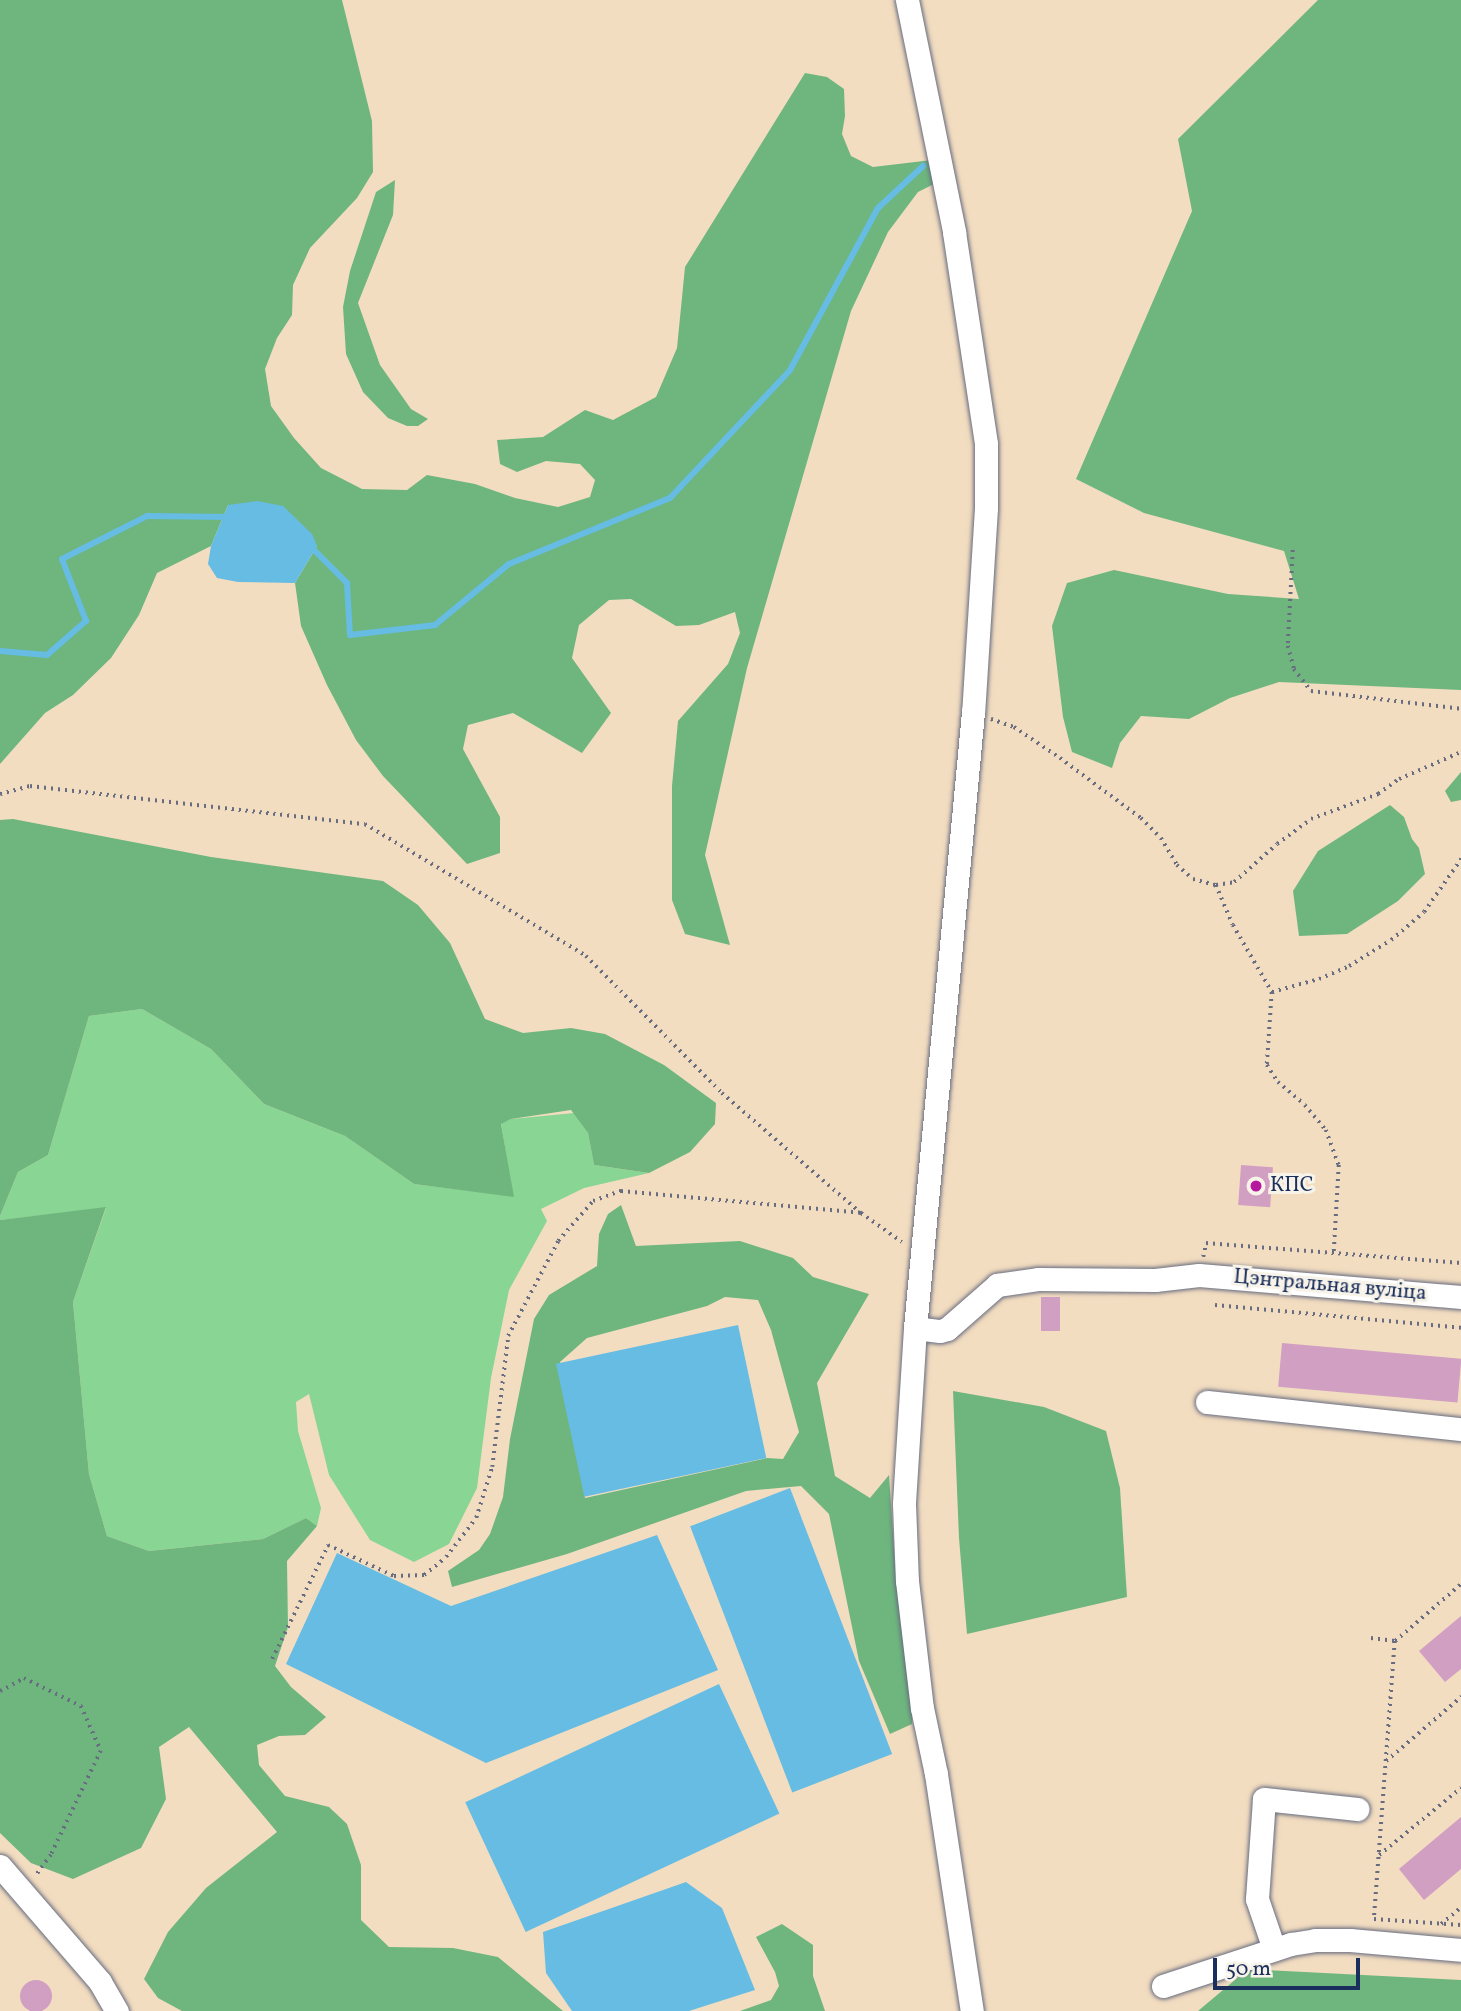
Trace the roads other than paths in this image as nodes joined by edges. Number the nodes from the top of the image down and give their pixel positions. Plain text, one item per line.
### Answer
1 (907, 0) edge
2 (1461, 1297) edge
3 (915, 1328) junction
4 (1207, 1402) dead end
5 (1461, 1429) edge
6 (1357, 1809) dead end
7 (0, 1866) edge
8 (1274, 1949) junction
9 (1461, 1951) edge
10 (1163, 1986) dead end
11 (117, 2011) edge
12 (972, 2011) edge

1 - 3 street
2 - 3 street, Цэнтральная вуліца
3 - 12 street
4 - 5 street
6 - 8 street
7 - 11 street
8 - 9 street
8 - 10 street

